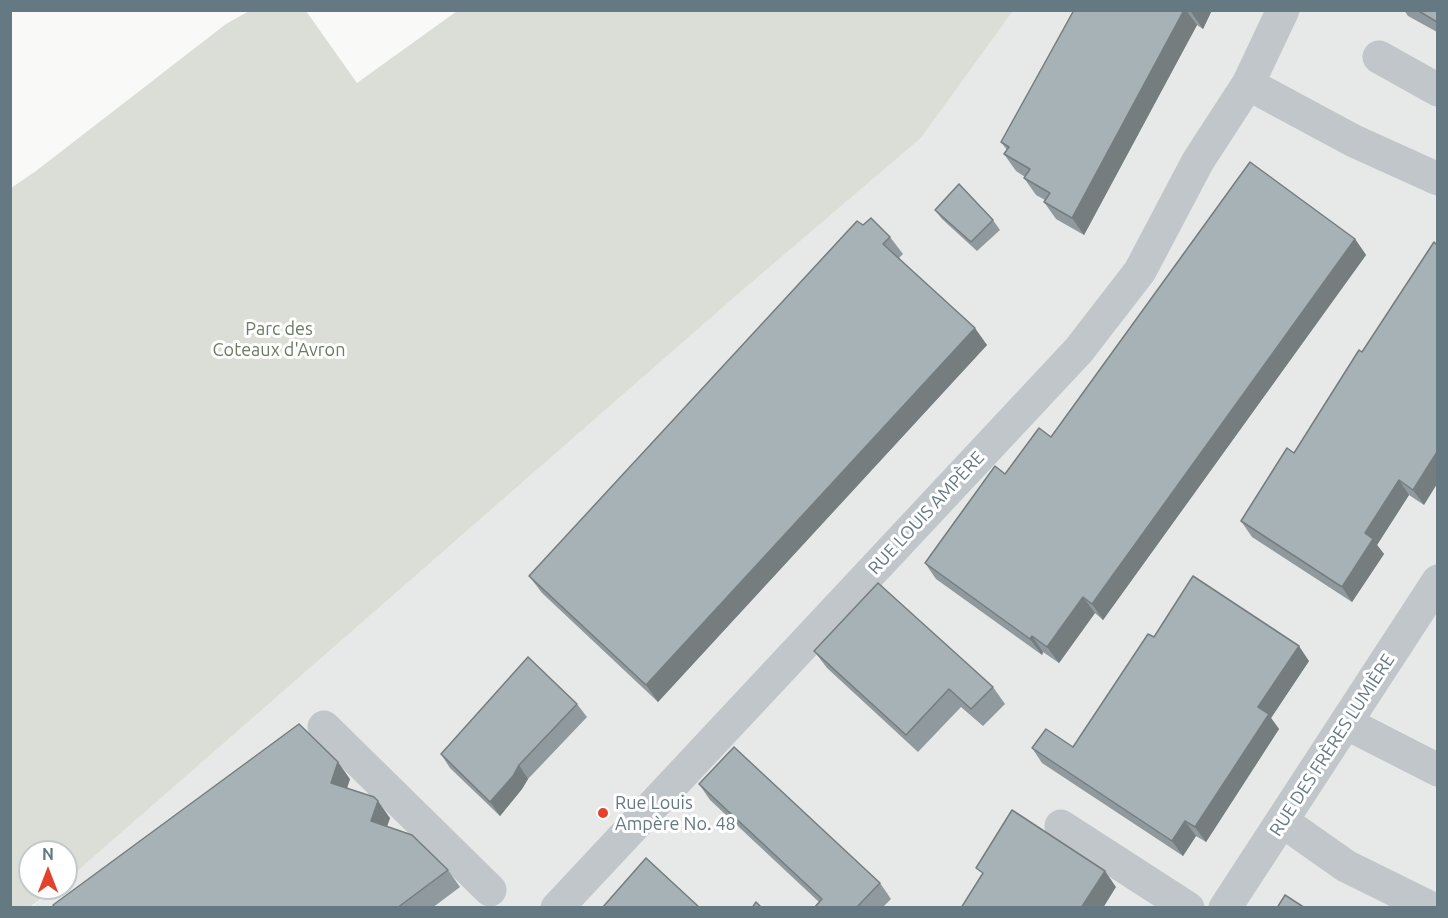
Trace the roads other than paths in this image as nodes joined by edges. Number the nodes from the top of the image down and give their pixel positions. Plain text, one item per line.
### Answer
1 (1283, 10) edge
2 (1379, 57) dead end
3 (1248, 84) junction
4 (1437, 90) edge
5 (1437, 179) edge
6 (1437, 581) edge
7 (1346, 723) junction
8 (324, 727) dead end
9 (1437, 770) edge
10 (1282, 821) junction
11 (1061, 826) dead end
12 (490, 902) edge
13 (557, 908) edge
14 (1188, 908) edge
15 (1225, 908) edge
16 (1431, 908) edge

1 - 3 street, RUE LOUIS AMPÈRE
2 - 4 street
3 - 5 street
3 - 13 street, RUE LOUIS AMPÈRE
6 - 7 street, RUE DES FRÈRES LUMIÈRE
7 - 9 street
7 - 10 street, RUE DES FRÈRES LUMIÈRE
8 - 12 street
10 - 15 street, RUE DES FRÈRES LUMIÈRE
10 - 16 street
11 - 14 street

